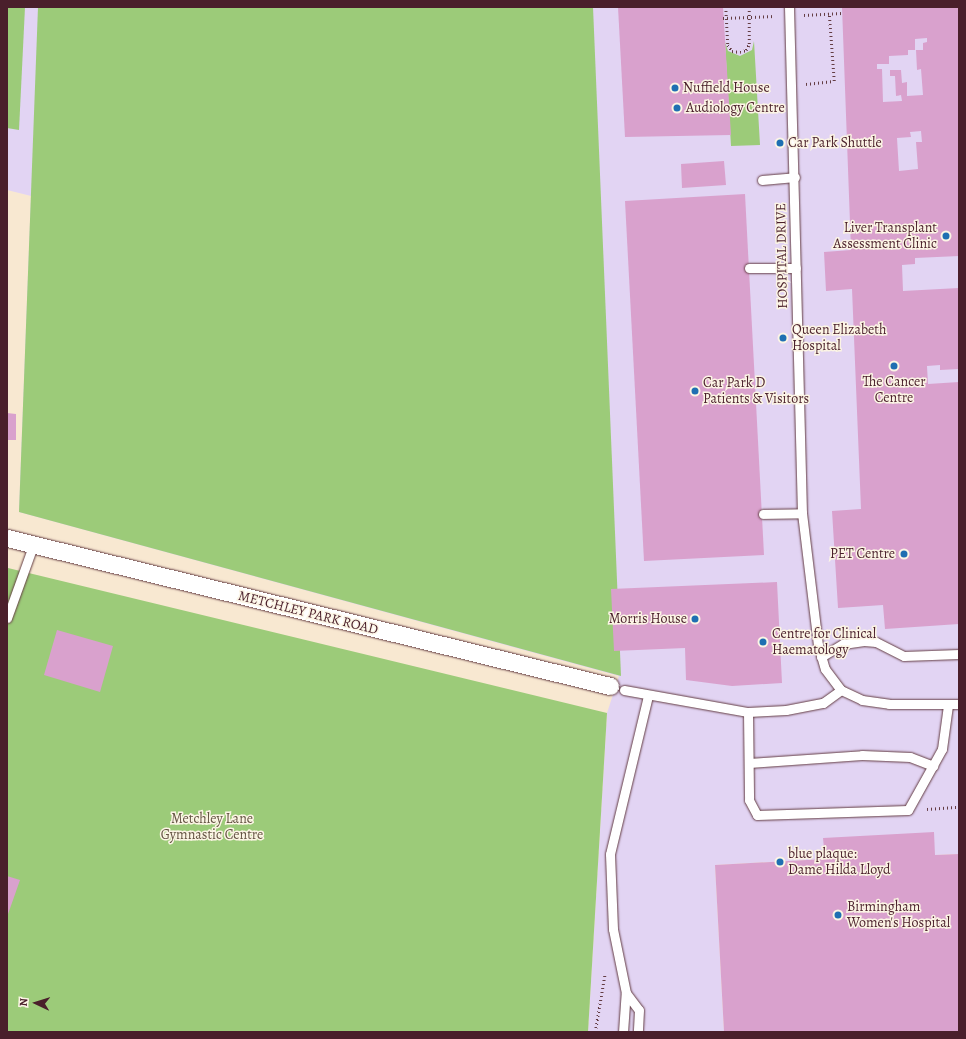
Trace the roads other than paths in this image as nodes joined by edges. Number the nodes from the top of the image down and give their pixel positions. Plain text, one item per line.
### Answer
1 (789, 7) edge
2 (795, 177) junction
3 (762, 180) dead end
4 (749, 268) dead end
5 (796, 268) junction
6 (802, 513) junction
7 (763, 514) dead end
8 (7, 538) edge
9 (34, 543) junction
10 (7, 618) edge
11 (959, 654) edge
12 (822, 657) junction
13 (617, 688) joint
14 (841, 690) junction
15 (648, 696) junction
16 (959, 704) edge
17 (948, 705) junction
18 (748, 712) junction
19 (749, 763) junction
20 (933, 766) junction
21 (626, 993) junction
22 (623, 1032) edge
23 (638, 1032) edge

1 - 2 lane, HOSPITAL DRIVE
2 - 3 lane
2 - 5 lane, HOSPITAL DRIVE
4 - 5 lane
5 - 6 lane, HOSPITAL DRIVE
6 - 7 lane
6 - 12 lane, HOSPITAL DRIVE
8 - 9 street, METCHLEY PARK ROAD
9 - 10 lane
9 - 13 street, METCHLEY PARK ROAD
11 - 12 lane
12 - 14 lane, HOSPITAL DRIVE
13 - 15 lane, METCHLEY PARK ROAD
14 - 17 lane
14 - 18 lane, METCHLEY PARK ROAD
15 - 18 lane, METCHLEY PARK ROAD
15 - 21 lane
16 - 17 lane
17 - 20 lane
18 - 19 lane
19 - 20 lane
19 - 20 lane
21 - 22 lane
21 - 23 lane

